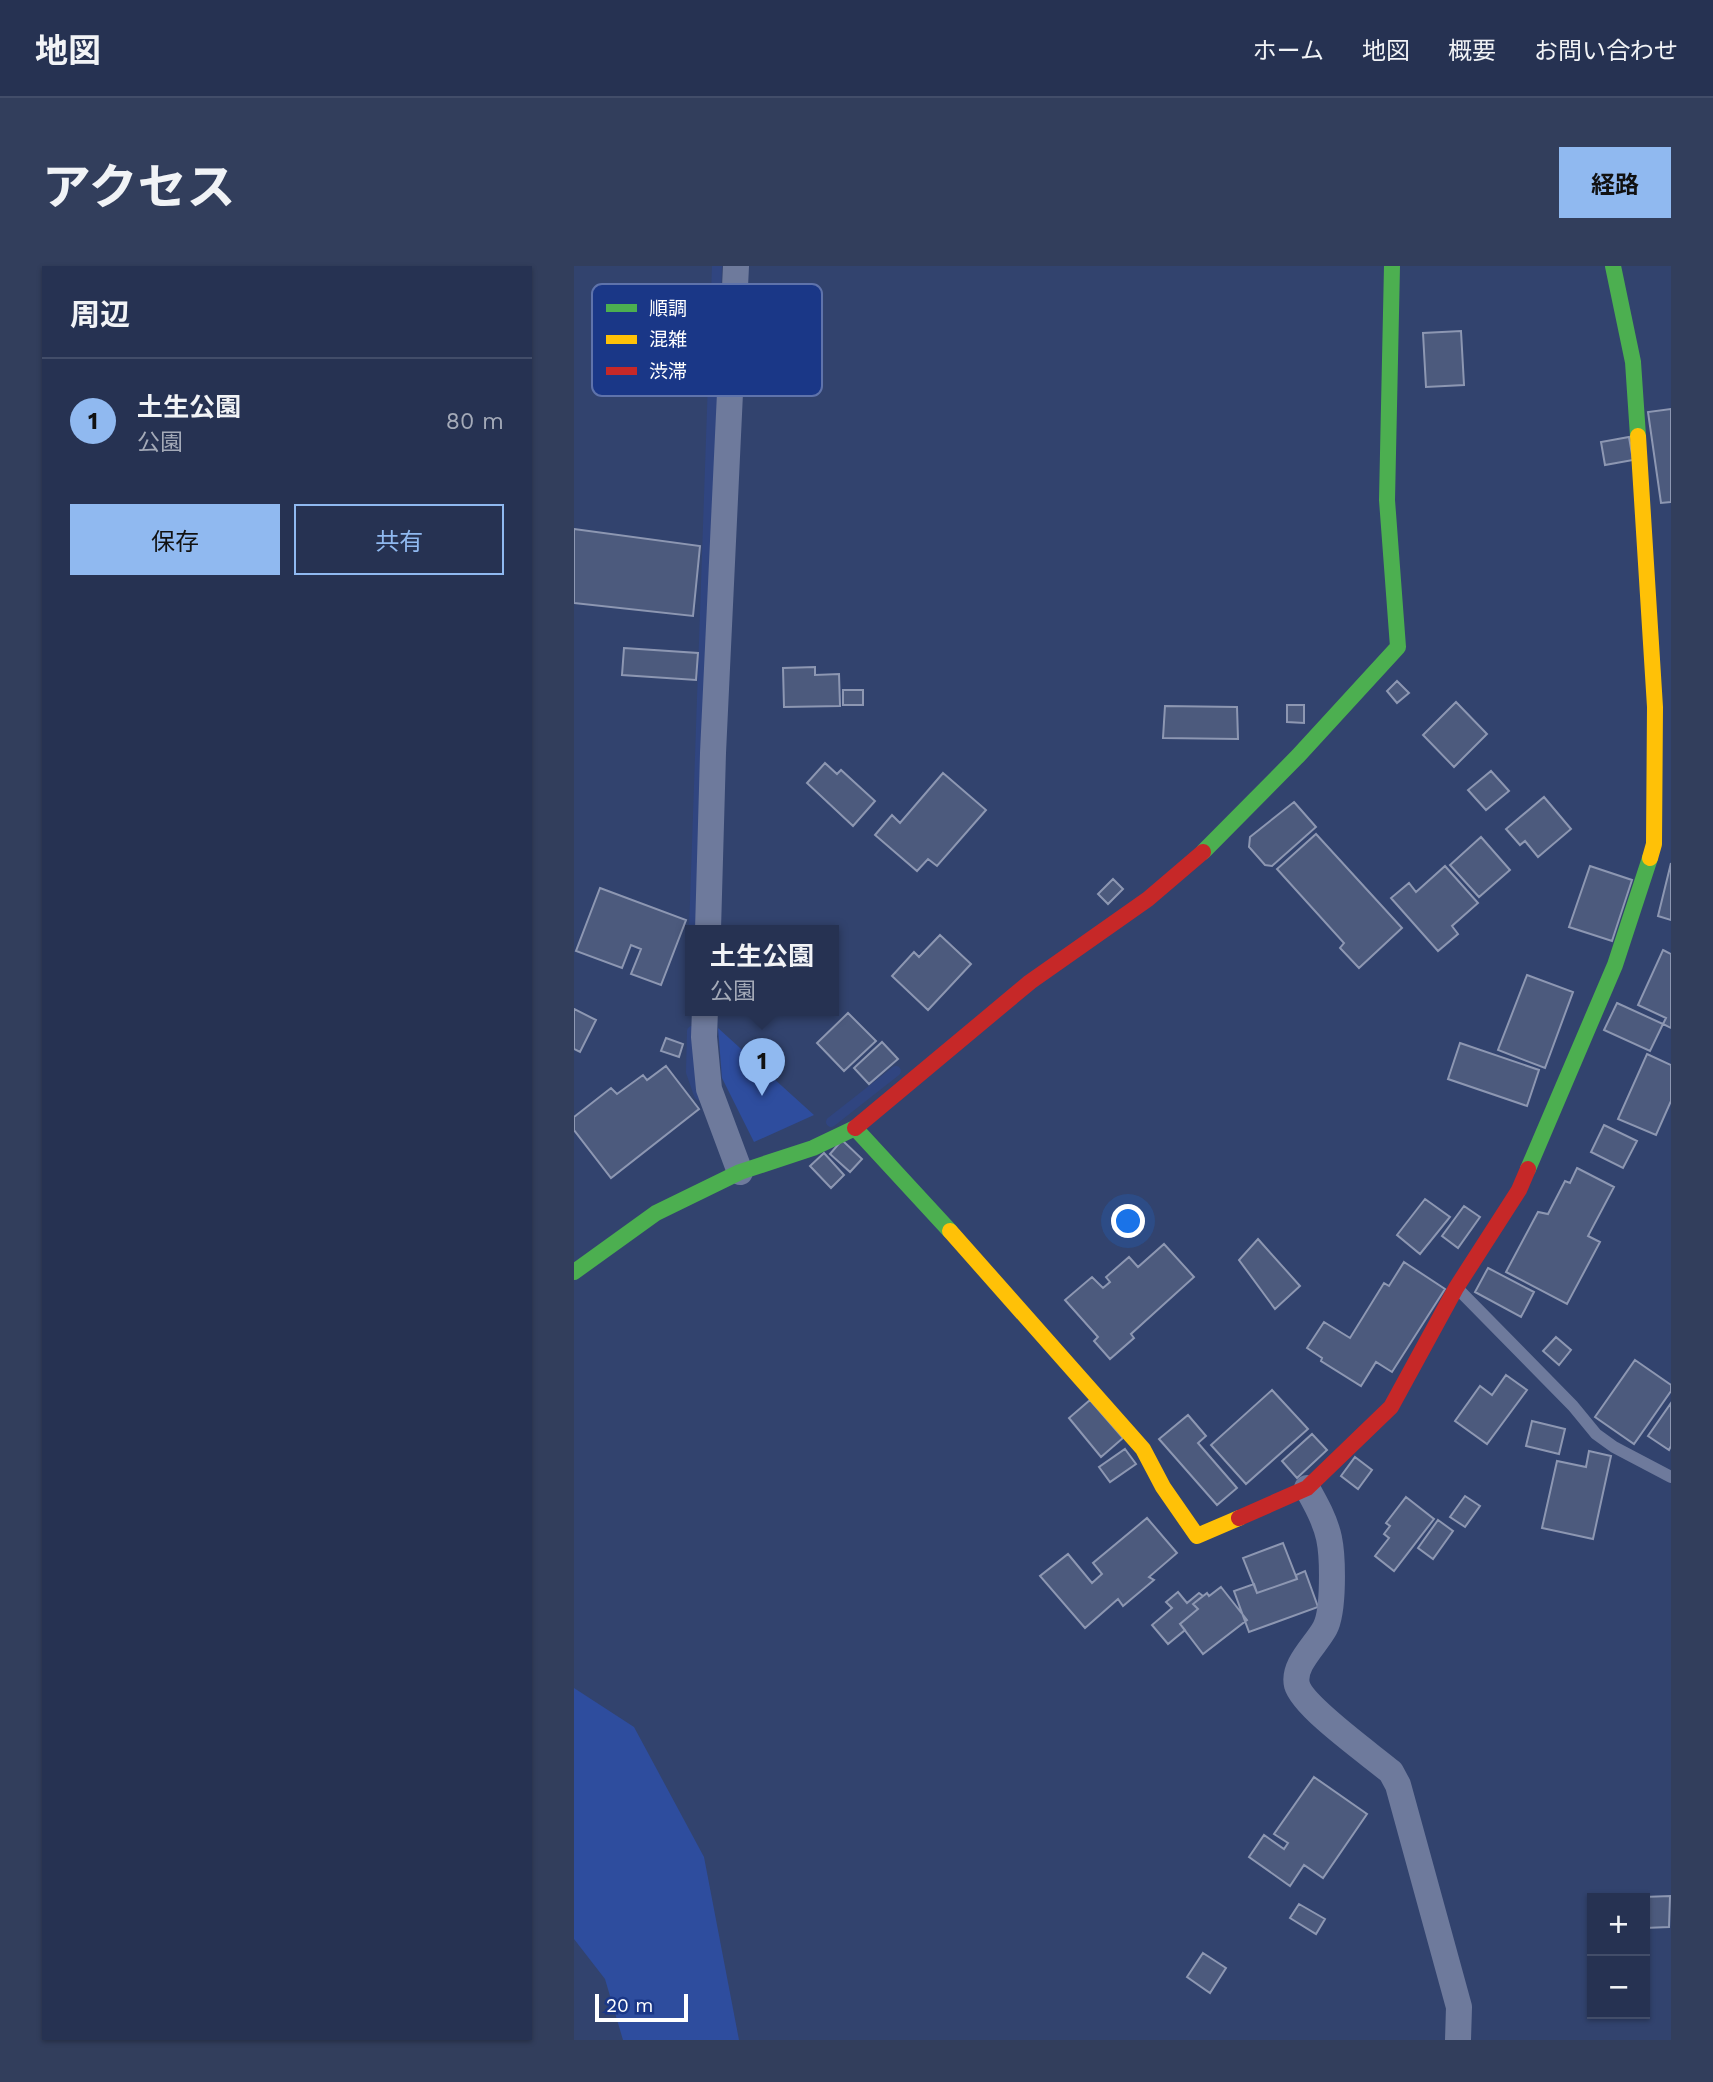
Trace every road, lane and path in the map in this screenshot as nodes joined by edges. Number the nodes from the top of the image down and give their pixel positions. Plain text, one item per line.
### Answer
1 (736, 266) edge
2 (1392, 266) edge
3 (1614, 266) edge
4 (735, 284) edge
5 (730, 396) edge
6 (708, 925) edge
7 (705, 1016) edge
8 (855, 1128) junction
9 (737, 1165) junction
10 (574, 1272) edge
11 (1456, 1288) junction
12 (1671, 1477) edge
13 (1307, 1488) junction
14 (1458, 2040) edge

1 - 4 street
2 - 8 street
3 - 11 street
5 - 6 street
7 - 9 street
8 - 9 street
8 - 13 street
9 - 10 street
11 - 12 lane
11 - 13 street
13 - 14 street

